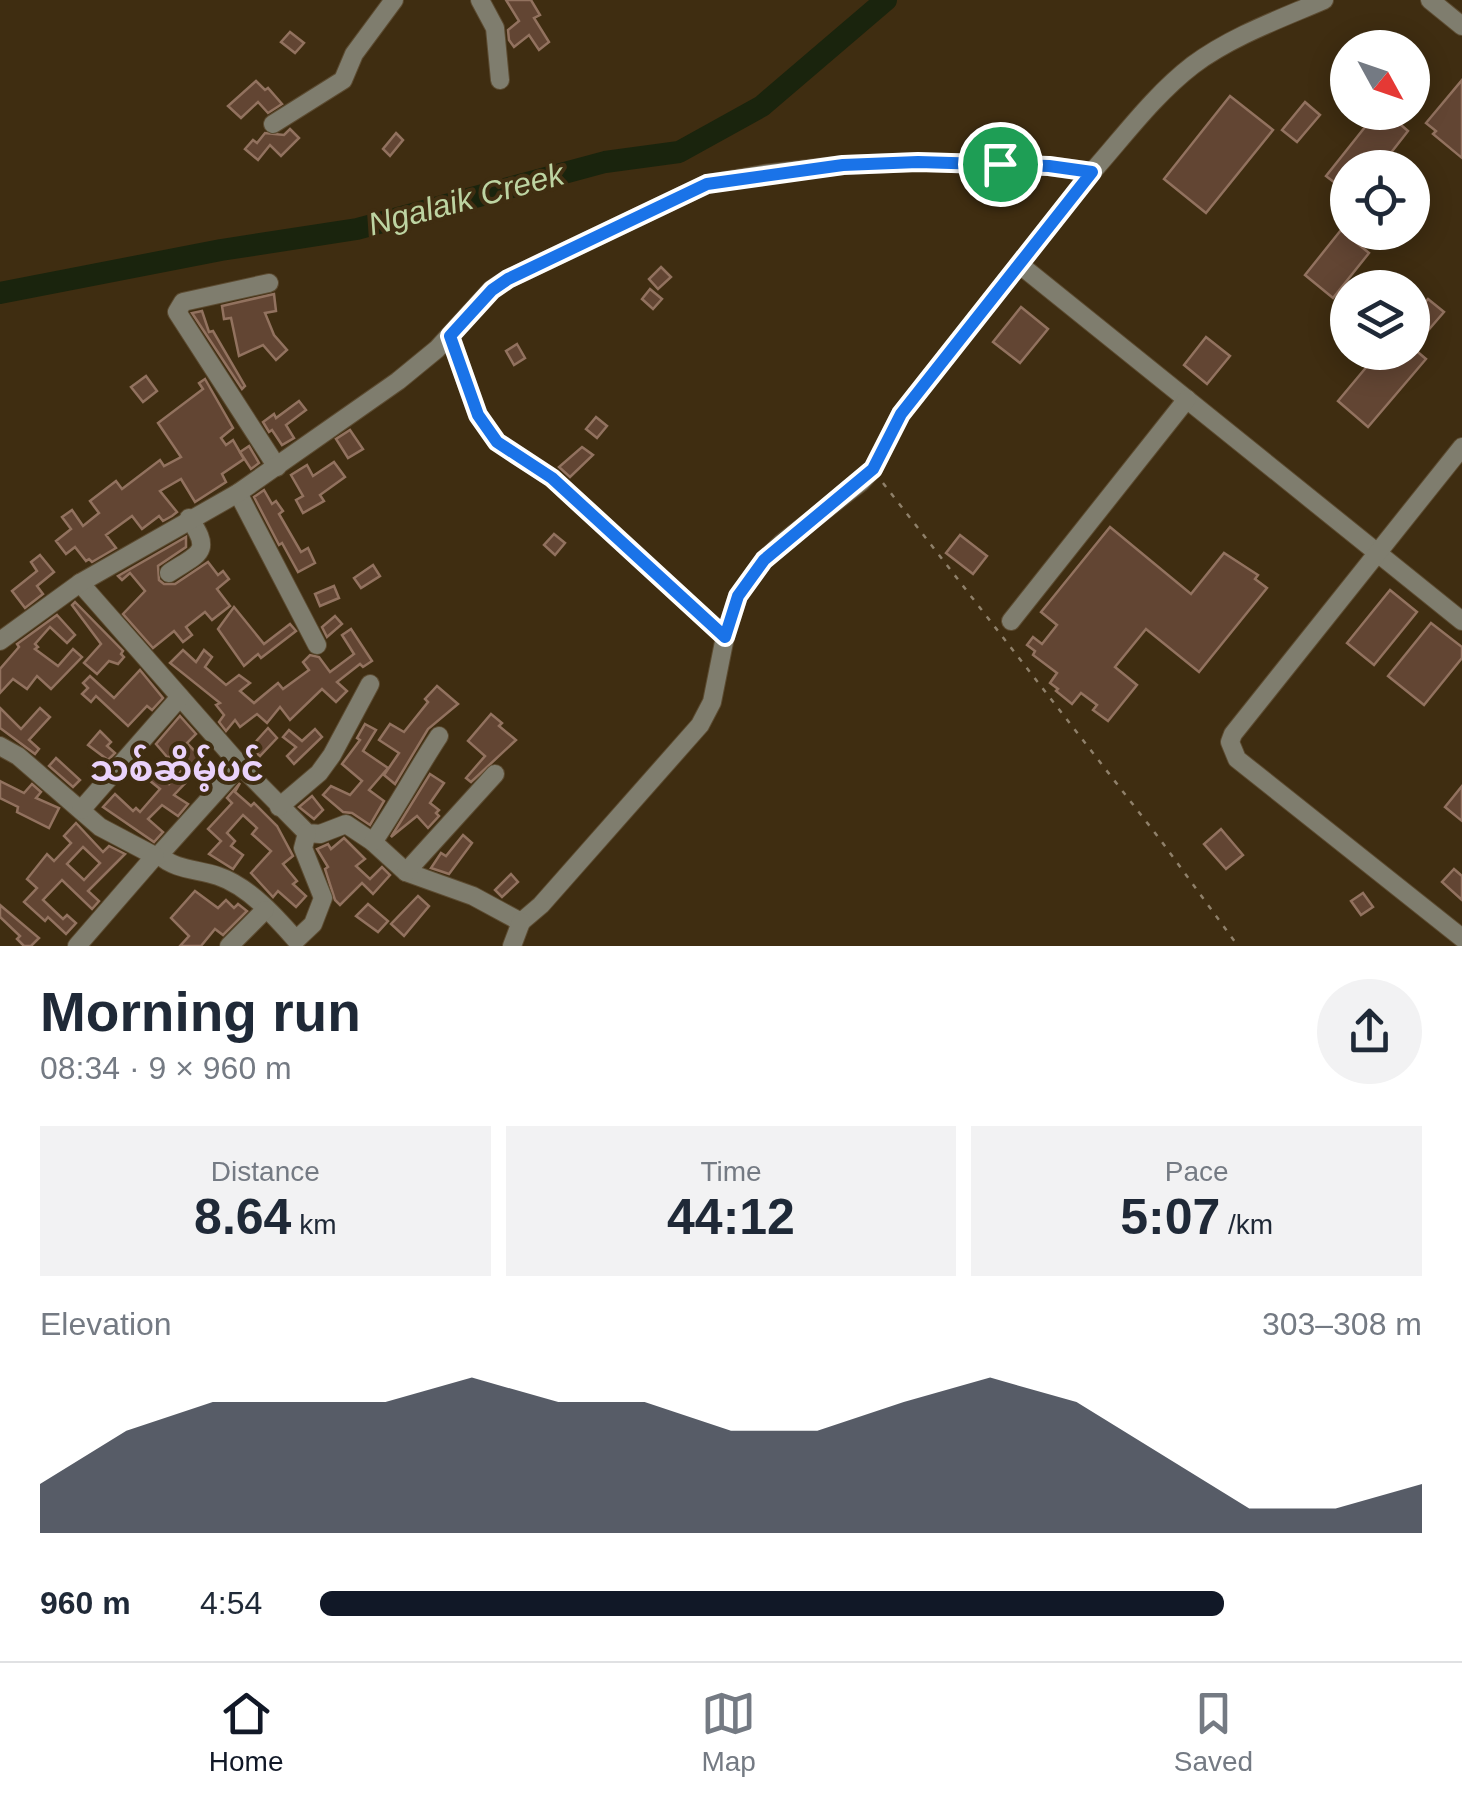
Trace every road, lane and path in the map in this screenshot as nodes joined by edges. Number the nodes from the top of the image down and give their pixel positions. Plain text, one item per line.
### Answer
1 (394, 0) edge
2 (480, 0) edge
3 (1324, 0) edge
4 (1430, 0) edge
5 (1462, 26) edge
6 (500, 80) dead end
7 (273, 124) dead end
8 (1092, 172) junction
9 (1019, 264) junction
10 (269, 283) dead end
11 (450, 336) junction
12 (1187, 400) junction
13 (1462, 447) edge
14 (277, 467) junction
15 (873, 469) junction
16 (238, 493) junction
17 (188, 518) junction
18 (1378, 553) junction
19 (169, 573) dead end
20 (80, 584) junction
21 (1462, 620) edge
22 (1011, 621) dead end
23 (725, 637) junction
24 (0, 641) edge
25 (316, 645) dead end
26 (370, 684) dead end
27 (180, 697) junction
28 (439, 736) dead end
29 (0, 746) edge
30 (240, 765) junction
31 (495, 774) dead end
32 (279, 807) junction
33 (81, 810) junction
34 (306, 833) junction
35 (373, 842) junction
36 (157, 856) junction
37 (406, 872) junction
38 (265, 910) junction
39 (521, 922) junction
40 (1462, 938) edge
41 (77, 946) edge
42 (229, 946) edge
43 (512, 946) edge
44 (1238, 946) edge

1 - 7 street
2 - 6 street
3 - 8 street
4 - 5 street
8 - 9 street
8 - 11 street
9 - 12 street
9 - 15 street
10 - 14 street
11 - 14 street
11 - 23 street
12 - 18 street
12 - 22 street
13 - 18 street
14 - 16 street
15 - 23 street
15 - 44 path
16 - 17 street
16 - 25 street
17 - 19 street
17 - 20 street
18 - 21 street
18 - 40 street
20 - 24 street
20 - 27 street
23 - 39 street
26 - 32 street
27 - 30 street
27 - 33 street
28 - 35 street
29 - 33 street
30 - 32 street
30 - 36 street
31 - 37 street
32 - 34 street
33 - 36 street
34 - 35 street
34 - 38 street
35 - 37 street
36 - 38 street
36 - 41 street
37 - 39 street
38 - 42 street
39 - 43 street

